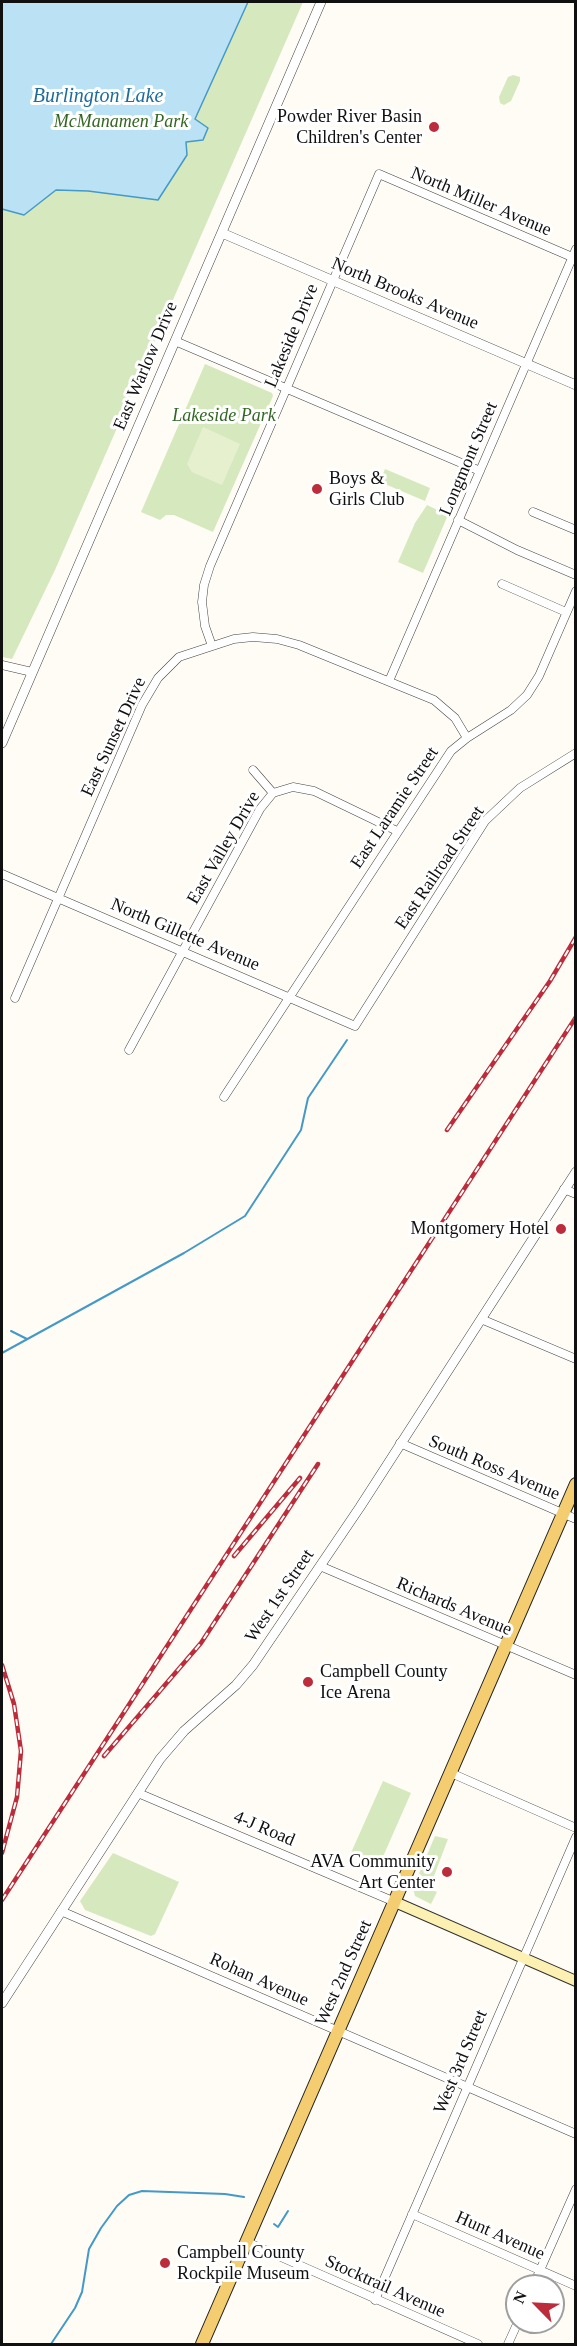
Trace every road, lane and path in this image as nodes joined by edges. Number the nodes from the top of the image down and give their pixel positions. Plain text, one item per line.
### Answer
1 (321, 2) edge
2 (379, 174) joint
3 (222, 233) junction
4 (574, 253) edge
5 (332, 280) junction
6 (175, 341) junction
7 (526, 363) junction
8 (576, 385) edge
9 (286, 388) junction
10 (480, 471) junction
11 (533, 512) dead end
12 (458, 520) junction
13 (576, 530) edge
14 (576, 575) edge
15 (502, 584) dead end
16 (576, 591) edge
17 (566, 612) junction
18 (212, 646) junction
19 (2, 665) edge
20 (33, 672) junction
21 (389, 681) junction
22 (467, 738) junction
23 (2, 743) edge
24 (576, 753) edge
25 (254, 770) dead end
26 (273, 793) junction
27 (397, 831) junction
28 (2, 874) edge
29 (58, 898) junction
30 (182, 950) junction
31 (290, 997) junction
32 (15, 998) dead end
33 (355, 1026) joint
34 (129, 1050) dead end
35 (224, 1097) dead end
36 (576, 1172) edge
37 (564, 1189) junction
38 (576, 1194) edge
39 (481, 1319) junction
40 (576, 1359) edge
41 (400, 1443) junction
42 (576, 1484) edge
43 (563, 1514) junction
44 (576, 1519) edge
45 (320, 1566) junction
46 (507, 1646) junction
47 (576, 1675) edge
48 (451, 1773) junction
49 (138, 1793) junction
50 (576, 1828) edge
51 (576, 1837) edge
52 (395, 1902) junction
53 (62, 1911) junction
54 (522, 1958) junction
55 (576, 1981) edge
56 (2, 2003) edge
57 (338, 2032) junction
58 (467, 2086) junction
59 (576, 2134) edge
60 (576, 2189) edge
61 (412, 2214) junction
62 (247, 2242) junction
63 (540, 2270) junction
64 (538, 2274) edge
65 (576, 2286) edge
66 (375, 2300) junction
67 (202, 2344) edge
68 (478, 2344) edge

1 - 3 street, East Warlow Drive
2 - 4 street, North Miller Avenue
2 - 5 street, Lakeside Drive
3 - 5 street, North Brooks Avenue
3 - 6 street, East Warlow Drive
4 - 7 street, Longmont Street
5 - 7 street, North Brooks Avenue
5 - 9 street, Lakeside Drive
6 - 9 street
6 - 20 street, East Warlow Drive
7 - 8 street, North Brooks Avenue
7 - 10 street, Longmont Street
9 - 10 street
9 - 18 street, Lakeside Drive
10 - 12 street, Longmont Street
11 - 13 street
12 - 14 street
12 - 21 street, Longmont Street
15 - 17 street
16 - 17 street, East Laramie Street
17 - 22 street, East Laramie Street
18 - 21 street, East Sunset Drive
18 - 29 street, East Sunset Drive
19 - 20 street
20 - 23 street, East Warlow Drive
21 - 22 street, East Sunset Drive
22 - 27 street, East Laramie Street
24 - 33 street, East Railroad Street
25 - 26 street, East Valley Drive
26 - 27 street, East Valley Drive
26 - 30 street, East Valley Drive
27 - 31 street, East Laramie Street
28 - 29 street, North Gillette Avenue
29 - 30 street, North Gillette Avenue
29 - 32 street, East Sunset Drive
30 - 31 street, North Gillette Avenue
30 - 34 street, East Valley Drive
31 - 33 street, North Gillette Avenue
31 - 35 street, East Laramie Street
36 - 37 street, West 1st Street
37 - 38 street
37 - 39 street, West 1st Street
39 - 40 street
39 - 41 street, West 1st Street
41 - 43 street, South Ross Avenue
41 - 45 street, West 1st Street
42 - 43 main road, West 2nd Street
43 - 44 street, South Ross Avenue
43 - 46 main road, West 2nd Street
45 - 46 street, Richards Avenue
45 - 49 street, West 1st Street
46 - 47 street, Richards Avenue
46 - 48 main road, West 2nd Street
48 - 50 street
48 - 52 main road, West 2nd Street
49 - 52 street, 4-J Road
49 - 53 street, West 1st Street
51 - 54 street, West 3rd Street
52 - 54 main road, 4-J Road
52 - 57 main road, West 2nd Street
53 - 56 street, West 1st Street
53 - 57 street, Rohan Avenue
54 - 55 main road, 4-J Road
54 - 58 street, West 3rd Street
57 - 58 street, Rohan Avenue
57 - 62 main road, West 2nd Street
58 - 59 street, Rohan Avenue
58 - 61 street, West 3rd Street
60 - 63 street
61 - 63 street, Hunt Avenue
61 - 66 street, West 3rd Street
62 - 66 street, Stocktrail Avenue
62 - 67 main road, West 2nd Street
63 - 64 street
63 - 65 street, Hunt Avenue
66 - 68 street, Stocktrail Avenue

